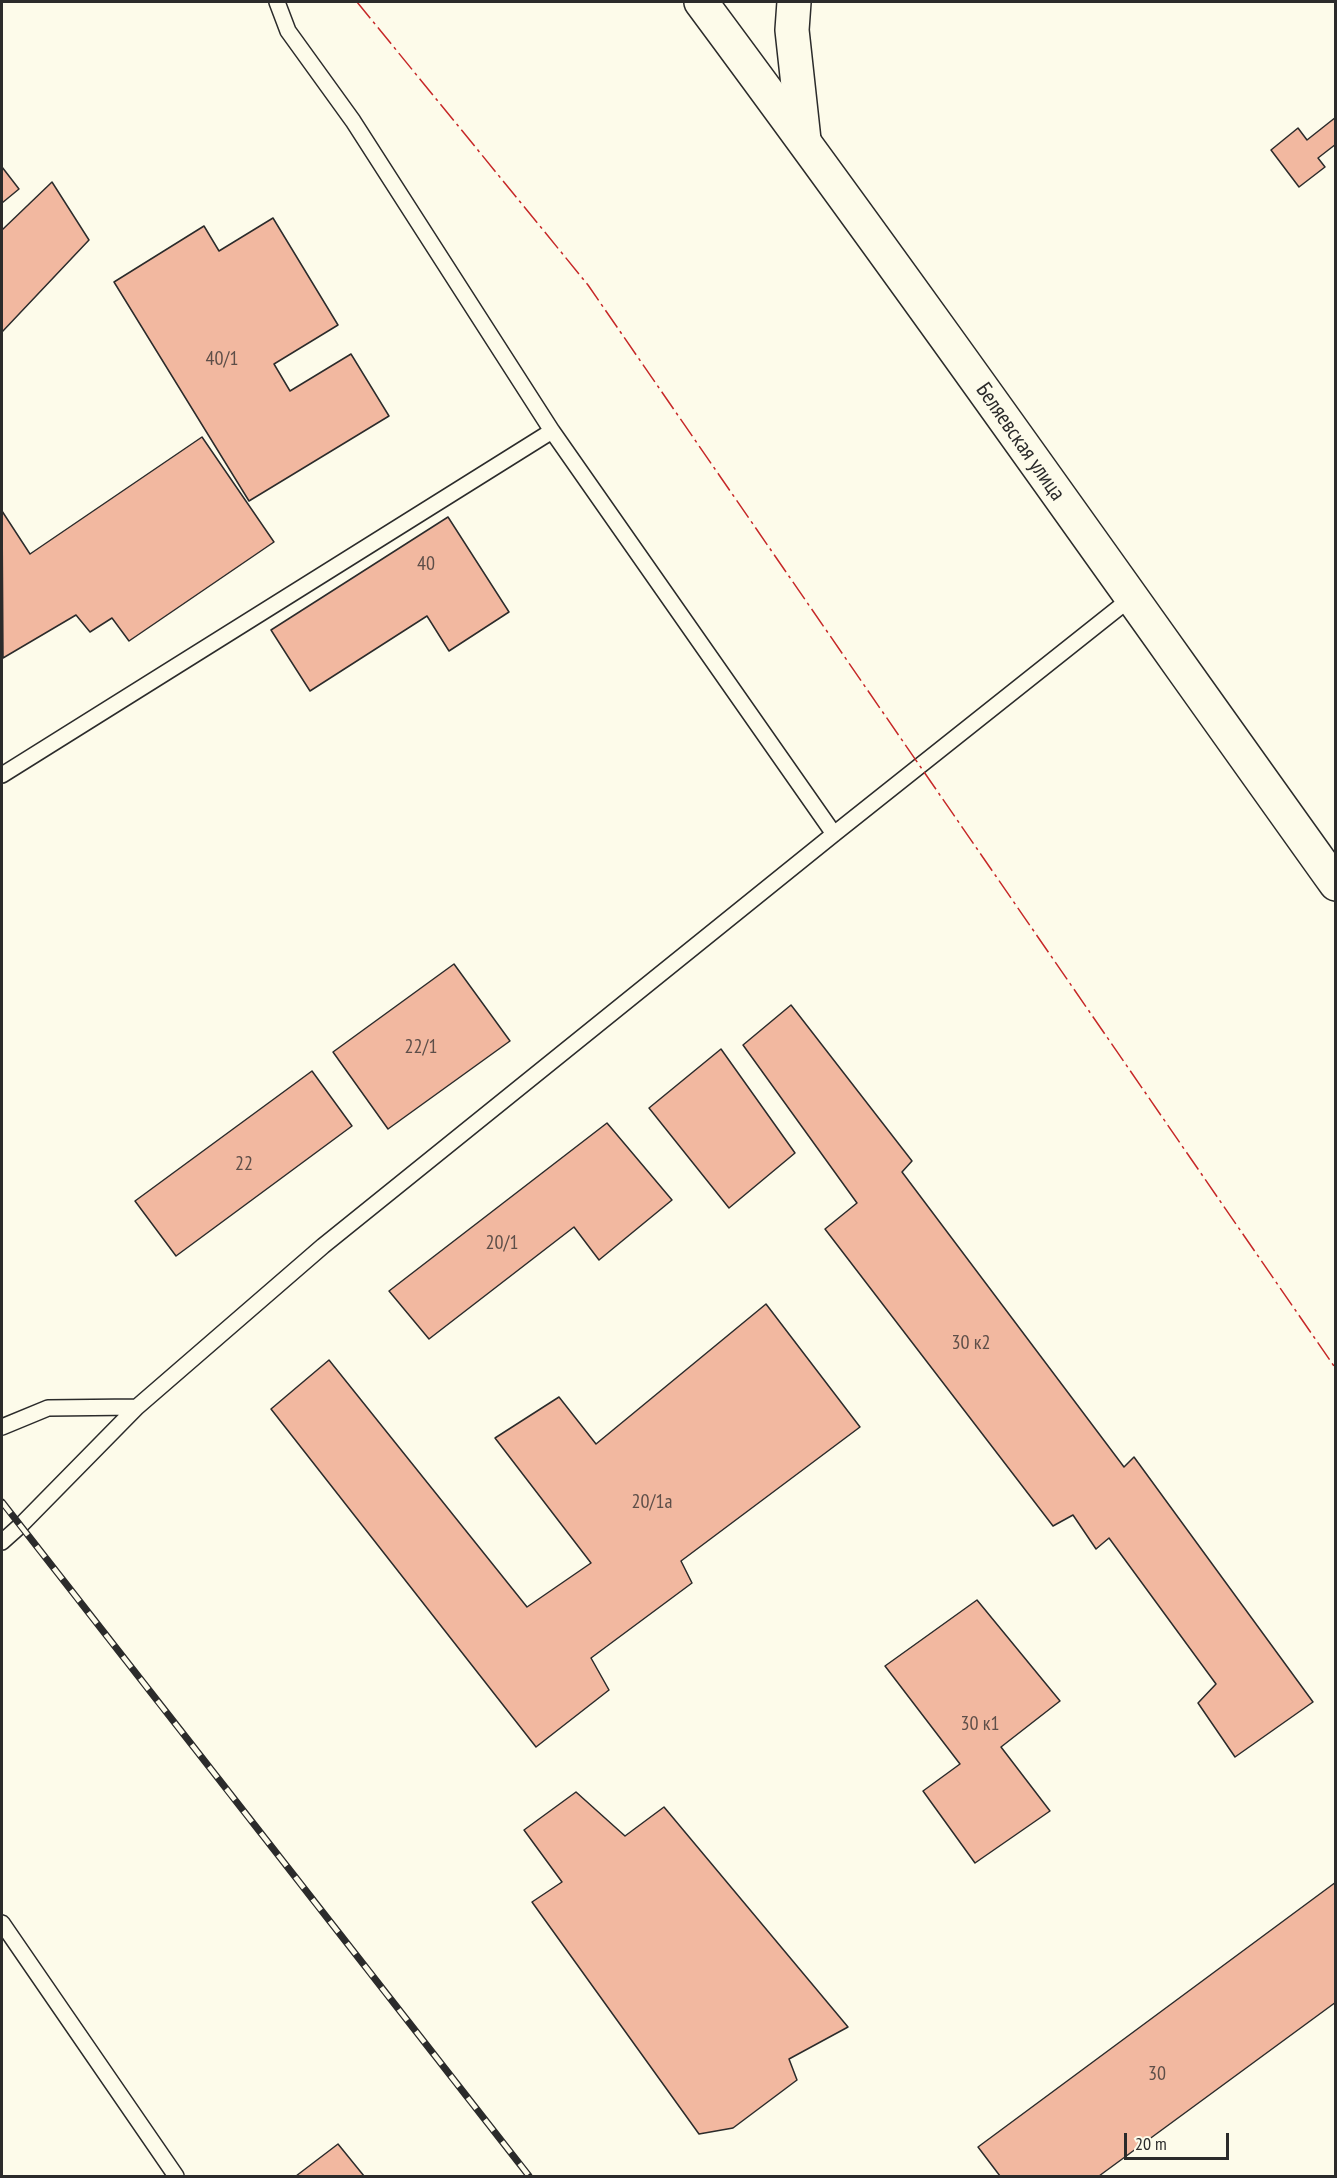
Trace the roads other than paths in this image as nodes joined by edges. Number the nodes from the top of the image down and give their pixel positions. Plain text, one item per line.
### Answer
1 (277, 2) edge
2 (701, 2) edge
3 (794, 2) edge
4 (804, 141) junction
5 (552, 431) junction
6 (1131, 598) junction
7 (2, 775) edge
8 (834, 834) junction
9 (1335, 884) edge
10 (136, 1407) junction
11 (2, 1427) edge
12 (2, 1542) edge
13 (2, 1923) edge
14 (176, 2176) edge

1 - 5 lane
2 - 4 main road, Беляевская улица
3 - 4 main road
4 - 6 main road, Беляевская улица
5 - 7 lane
5 - 8 lane
6 - 8 lane
6 - 9 main road, Беляевская улица
8 - 10 lane
10 - 11 lane
10 - 12 lane
13 - 14 lane

